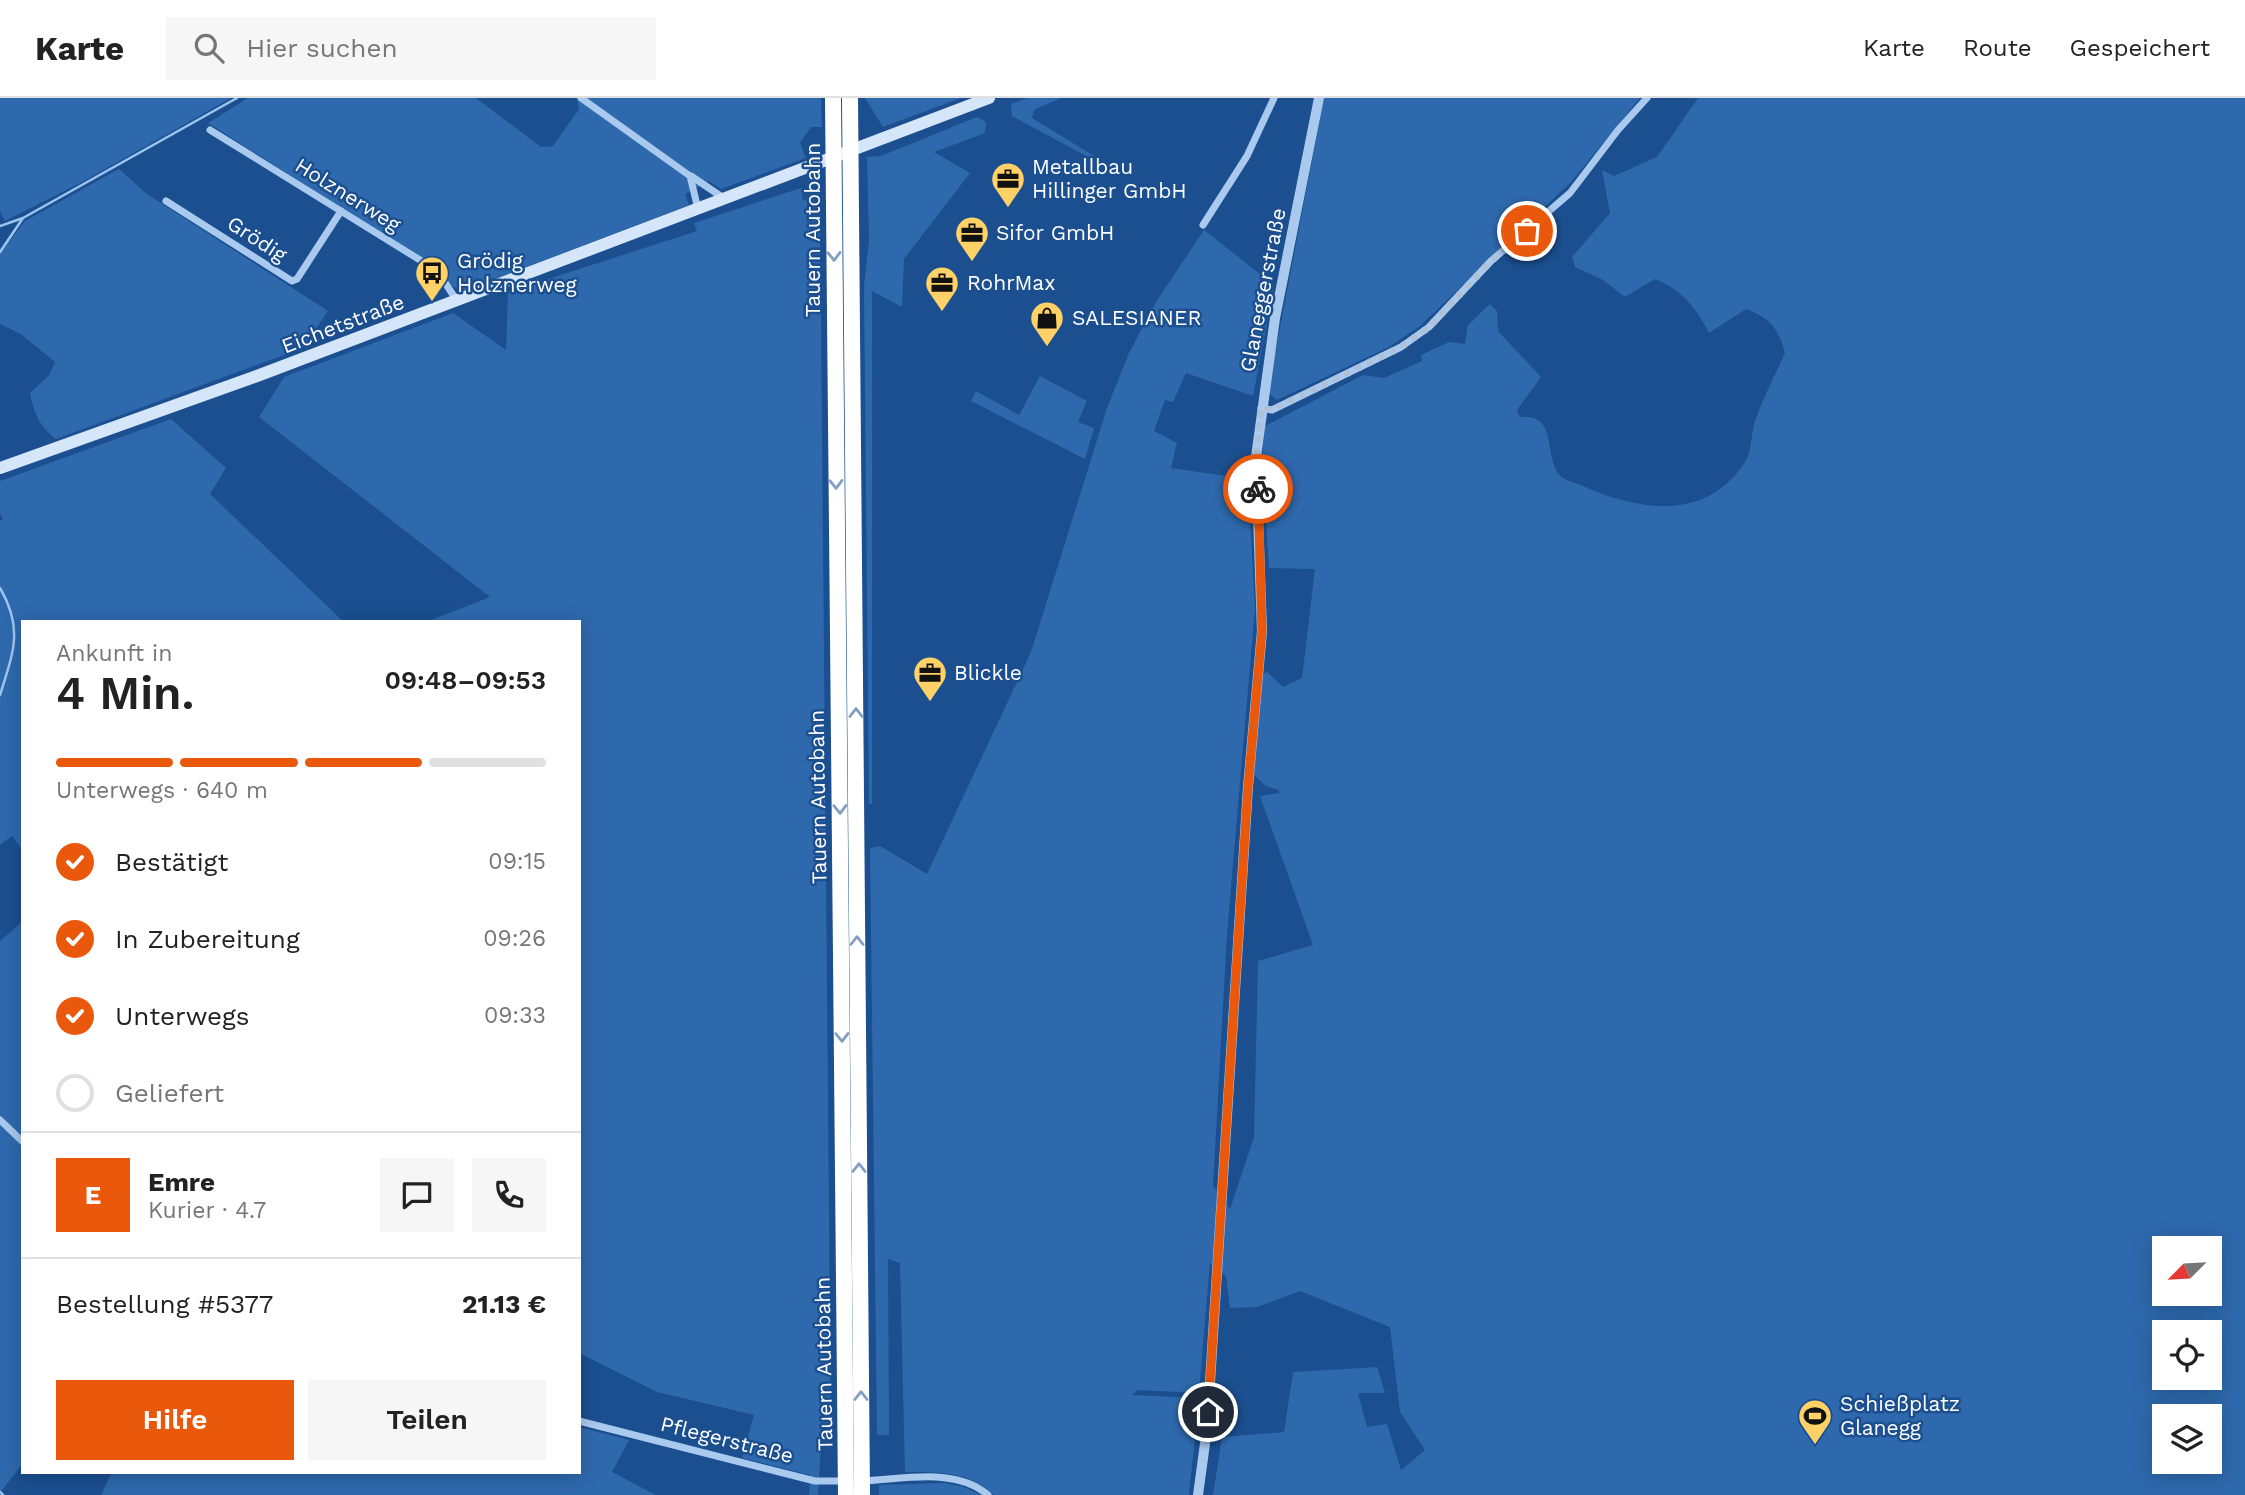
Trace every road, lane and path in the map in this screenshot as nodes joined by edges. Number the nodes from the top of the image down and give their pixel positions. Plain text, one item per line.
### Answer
1 (581, 98) edge
2 (833, 98) edge
3 (850, 98) edge
4 (989, 98) edge
5 (1274, 98) edge
6 (1319, 98) edge
7 (1647, 98) edge
8 (210, 130) dead end
9 (690, 176) junction
10 (724, 199) junction
11 (166, 201) dead end
12 (698, 210) junction
13 (341, 211) junction
14 (1203, 225) dead end
15 (457, 301) junction
16 (1261, 408) junction
17 (0, 468) edge
18 (0, 1120) edge
19 (21, 1140) edge
20 (581, 1422) edge
21 (854, 1464) junction
22 (846, 1495) edge
23 (862, 1495) edge
24 (988, 1495) edge
25 (1198, 1495) edge

1 - 9 street
2 -> 21 highway, Tauern Autobahn
21 -> 3 highway, Tauern Autobahn
4 - 10 main road, Eichetstraße
5 - 14 street
6 - 16 street, Glaneggerstraße
7 - 16 street
8 - 13 street, Holznerweg
9 - 10 street
9 - 12 street
10 - 12 main road, Eichetstraße
11 - 13 street, Grödig
12 - 15 main road, Eichetstraße
13 - 15 street, Holznerweg
15 - 17 main road, Eichetstraße
16 - 25 street, Glaneggerstraße
18 - 19 street
20 - 24 street, Pflegerstraße
21 - 22 highway, Tauern Autobahn
21 - 23 highway, Tauern Autobahn

